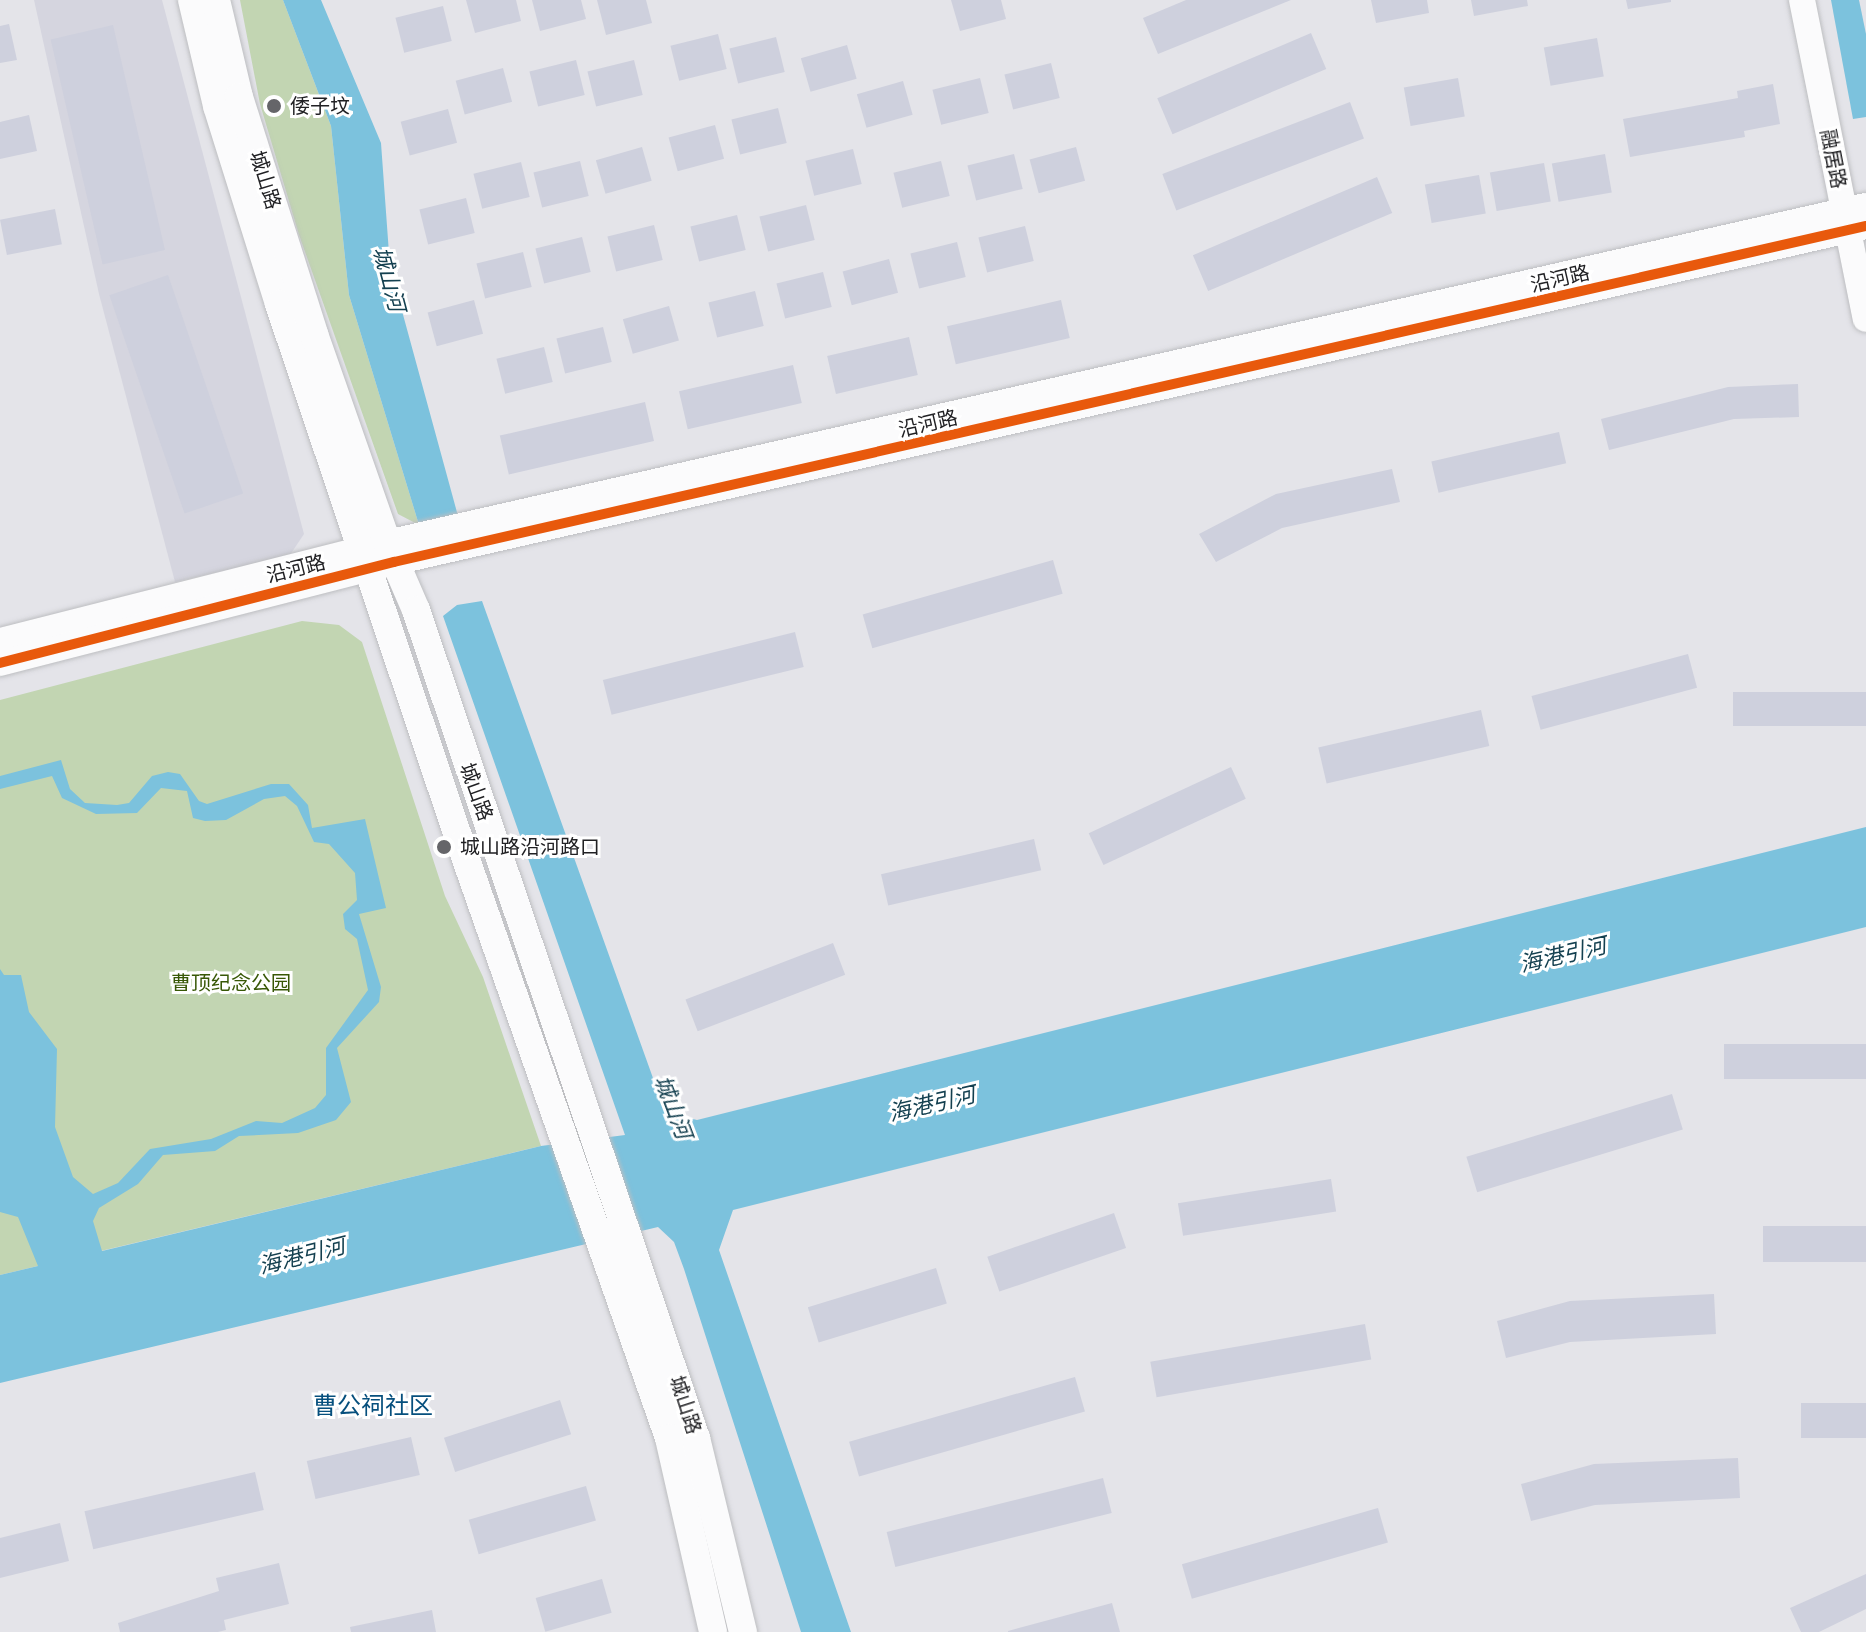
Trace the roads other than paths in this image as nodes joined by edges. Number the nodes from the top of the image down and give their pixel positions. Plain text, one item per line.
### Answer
1 (192, 0) edge
2 (216, 0) edge
3 (1802, 0) edge
4 (1856, 218) edge
5 (1866, 319) edge
6 (378, 556) junction
7 (0, 641) edge
8 (0, 663) edge
9 (713, 1632) edge
10 (743, 1632) edge

1 - 6 main road, 城山路
2 - 6 main road, 城山路
3 - 4 street, 融居路
4 - 5 street, 融居路
4 - 6 street, 沿河路
6 - 7 street, 沿河路
6 - 8 street, 沿河路
6 - 9 main road, 城山路
6 - 10 main road, 城山路

